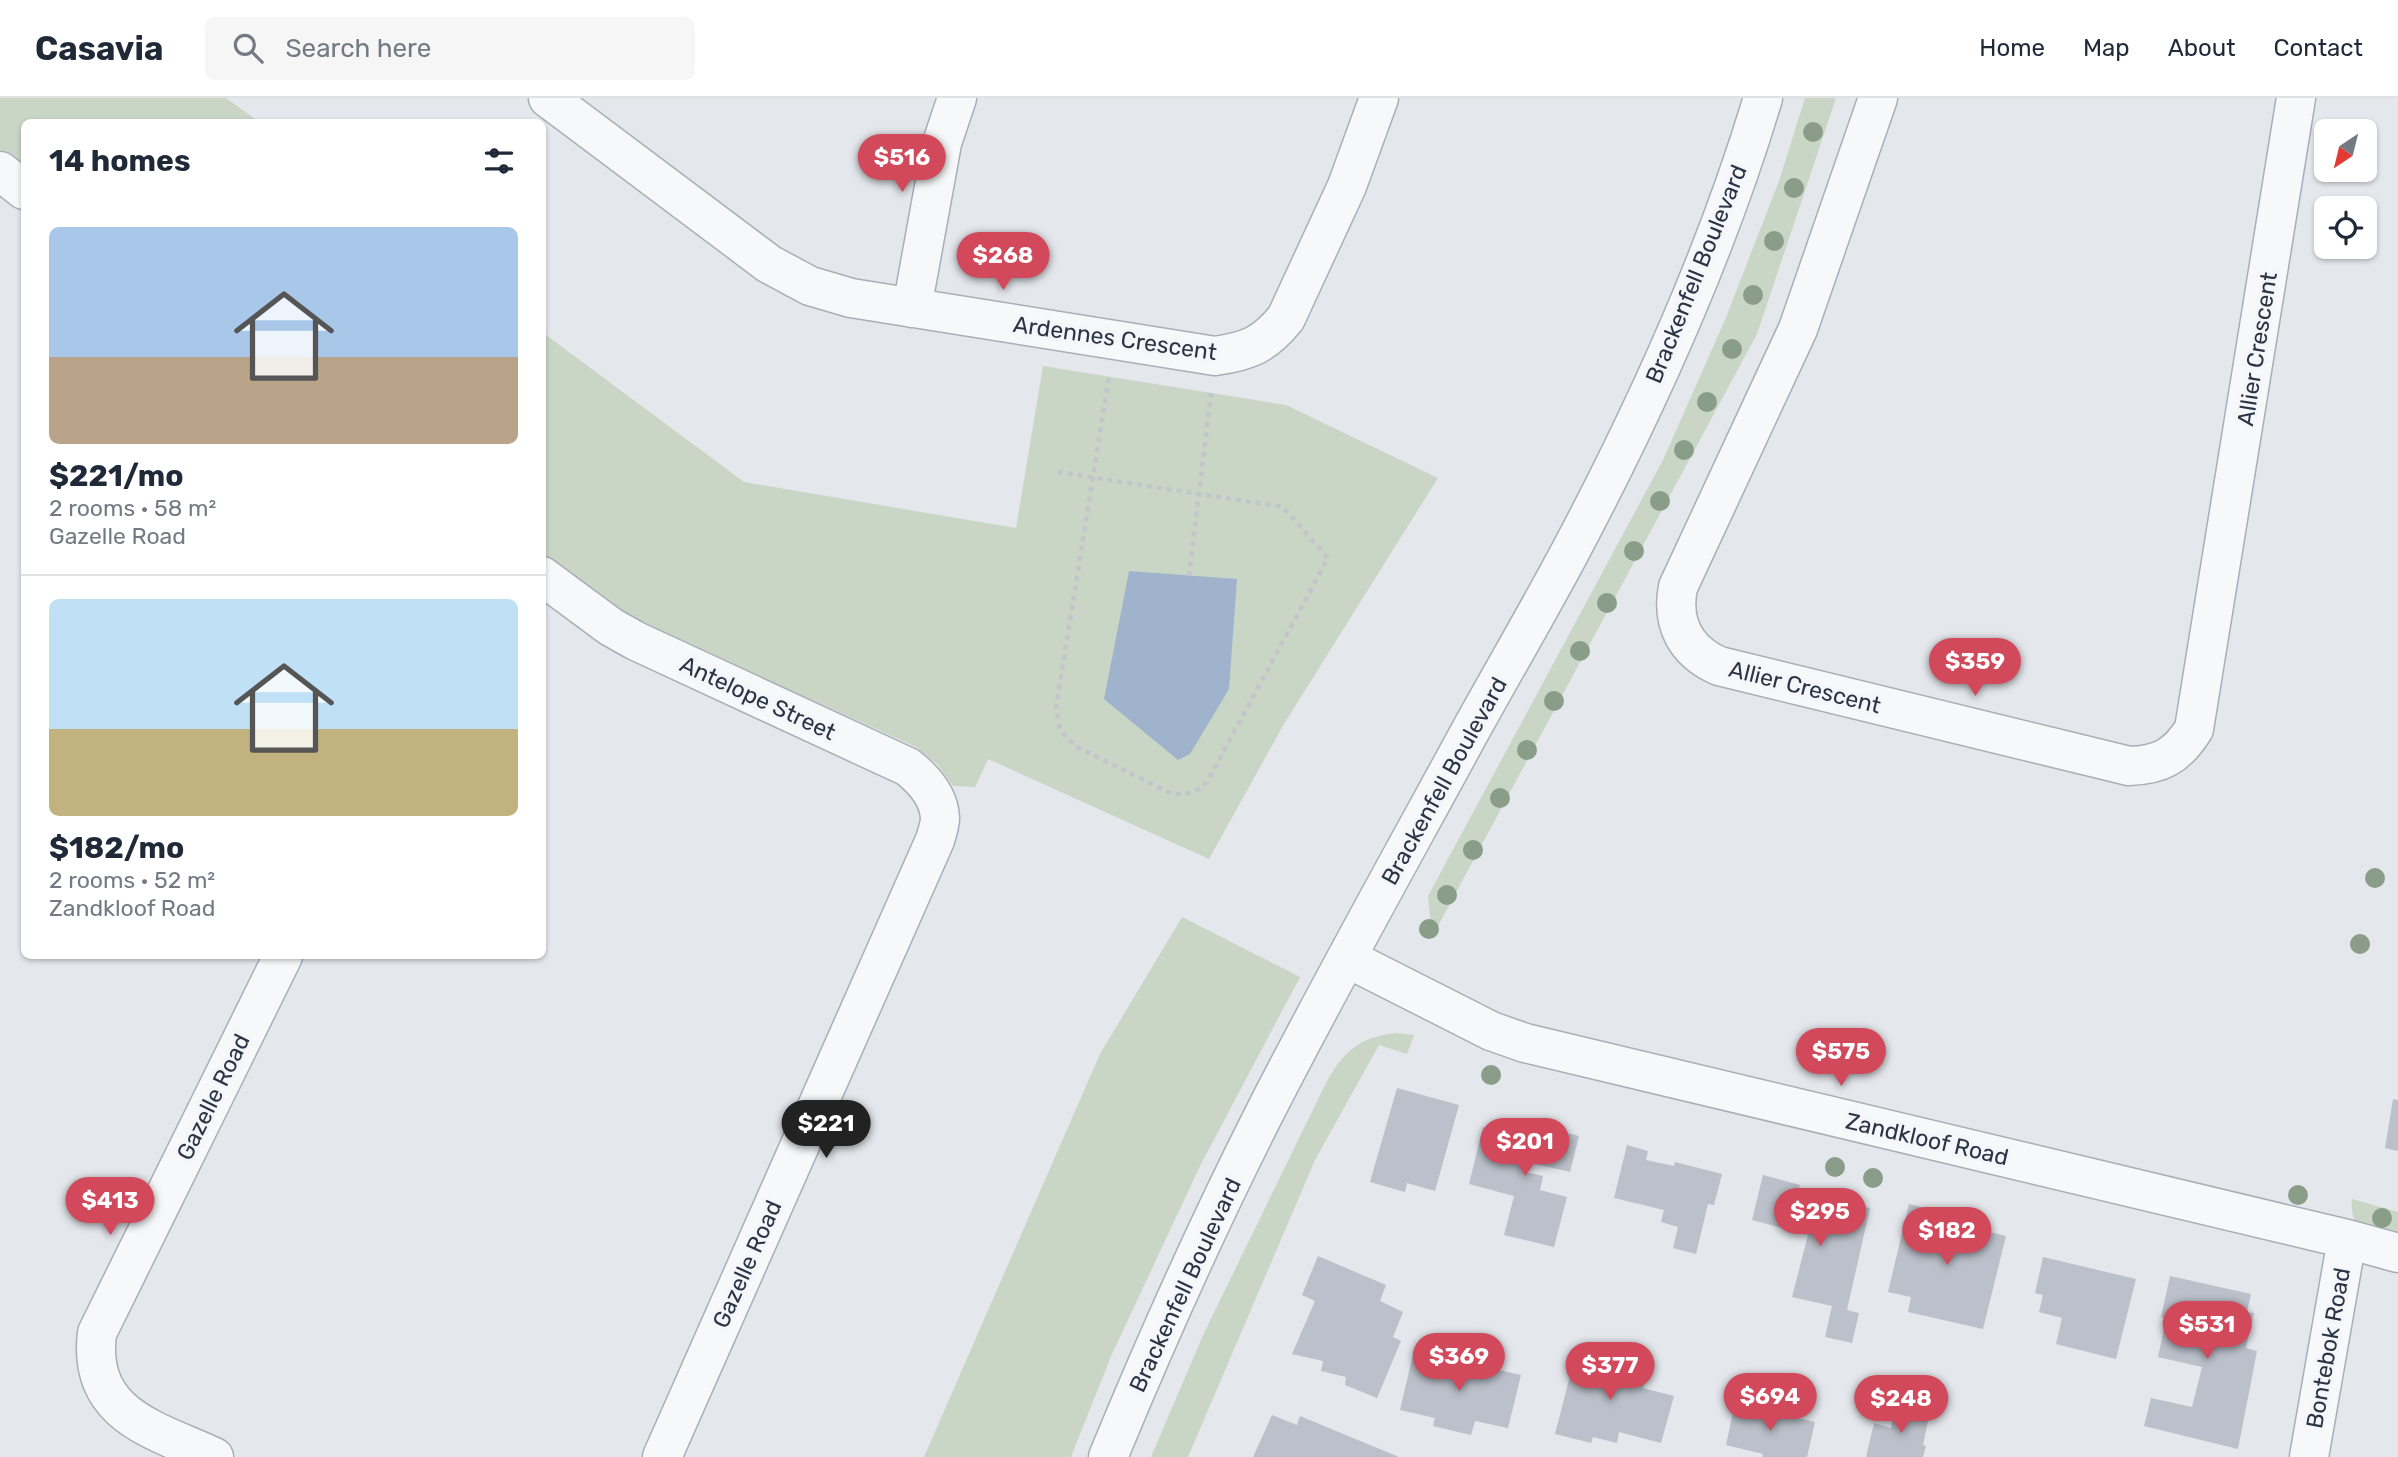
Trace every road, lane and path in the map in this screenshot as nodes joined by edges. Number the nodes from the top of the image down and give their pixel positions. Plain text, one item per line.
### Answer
1 (548, 98) edge
2 (957, 98) edge
3 (1379, 98) edge
4 (1763, 98) edge
5 (1878, 98) edge
6 (2296, 98) edge
7 (0, 171) edge
8 (21, 188) edge
9 (912, 308) junction
10 (1115, 340) junction
11 (1215, 356) junction
12 (1058, 472) dead end
13 (1093, 477) junction
14 (1199, 494) junction
15 (1189, 576) dead end
16 (546, 579) edge
17 (935, 840) joint
18 (1347, 958) junction
19 (282, 959) edge
20 (2347, 1239) junction
21 (2398, 1254) edge
22 (214, 1457) edge
23 (662, 1457) edge
24 (1108, 1457) edge
25 (2309, 1457) edge

1 - 9 street, Ardennes Crescent
2 - 9 street
3 - 11 street, Ardennes Crescent
4 - 18 street, Brackenfell Boulevard
5 - 6 street, Allier Crescent
7 - 8 street
9 - 10 street, Ardennes Crescent
10 - 11 street, Ardennes Crescent
10 - 13 path
11 - 14 path
12 - 13 path
13 - 14 path
13 - 14 path
14 - 15 path
16 - 17 street, Antelope Street
17 - 23 street, Gazelle Road
18 - 20 street, Zandkloof Road
18 - 24 street, Brackenfell Boulevard
19 - 22 street, Gazelle Road
20 - 21 street, Zandkloof Road
20 - 25 street, Bontebok Road

